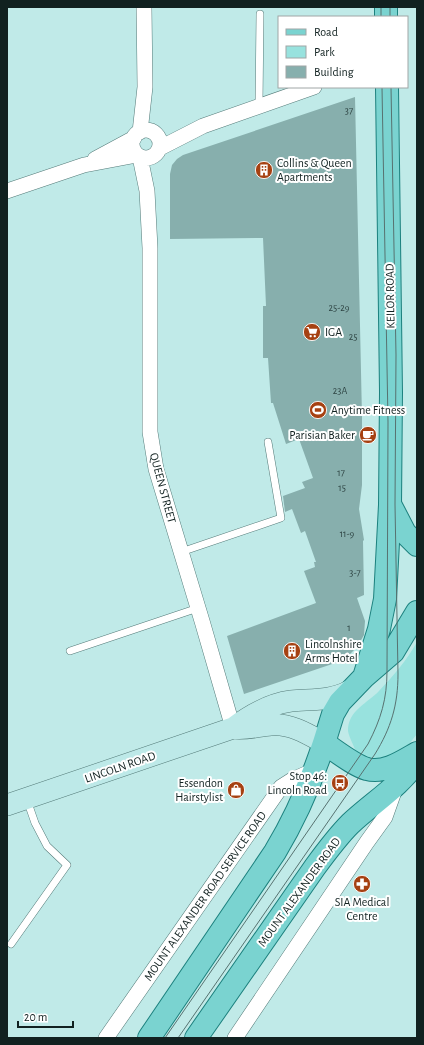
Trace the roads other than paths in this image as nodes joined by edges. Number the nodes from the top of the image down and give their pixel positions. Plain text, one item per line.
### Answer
1 (144, 7) edge
2 (260, 14) dead end
3 (311, 88) edge
4 (387, 88) edge
5 (259, 105) junction
6 (203, 126) junction
7 (145, 134) junction
8 (148, 154) junction
9 (84, 165) junction
10 (7, 191) edge
11 (268, 442) dead end
12 (390, 505) junction
13 (417, 545) edge
14 (181, 552) junction
15 (198, 608) junction
16 (417, 612) edge
17 (70, 651) dead end
18 (356, 684) junction
19 (233, 728) junction
20 (324, 743) junction
21 (417, 753) edge
22 (417, 760) edge
23 (316, 770) junction
24 (396, 785) junction
25 (27, 798) junction
26 (7, 805) edge
27 (10, 944) dead end
28 (106, 1038) edge
29 (149, 1038) edge
30 (196, 1038) edge
31 (235, 1038) edge

1 - 7 street
2 - 5 lane
3 - 5 street
4 - 12 main road, KEILOR ROAD
5 - 6 street
6 - 7 street
6 - 8 street
7 - 8 street
7 - 8 street
7 - 9 street
8 - 9 street
8 - 14 street, QUEEN STREET
9 - 10 street
11 - 14 lane
12 - 13 main road, KEILOR ROAD
12 - 18 main road, KEILOR ROAD
14 - 15 street, QUEEN STREET
15 - 17 lane
15 - 19 street, QUEEN STREET
16 - 18 main road
18 - 19 main road, LINCOLN ROAD
18 - 20 main road
19 - 20 main road, LINCOLN ROAD
19 - 25 main road, LINCOLN ROAD
20 - 21 main road
20 - 23 main road
22 - 24 main road, MOUNT ALEXANDER ROAD
23 - 28 street, MOUNT ALEXANDER ROAD SERVICE ROAD
23 - 29 main road
24 - 30 main road, MOUNT ALEXANDER ROAD
24 - 31 street
25 - 26 main road, LINCOLN ROAD
25 - 27 lane

